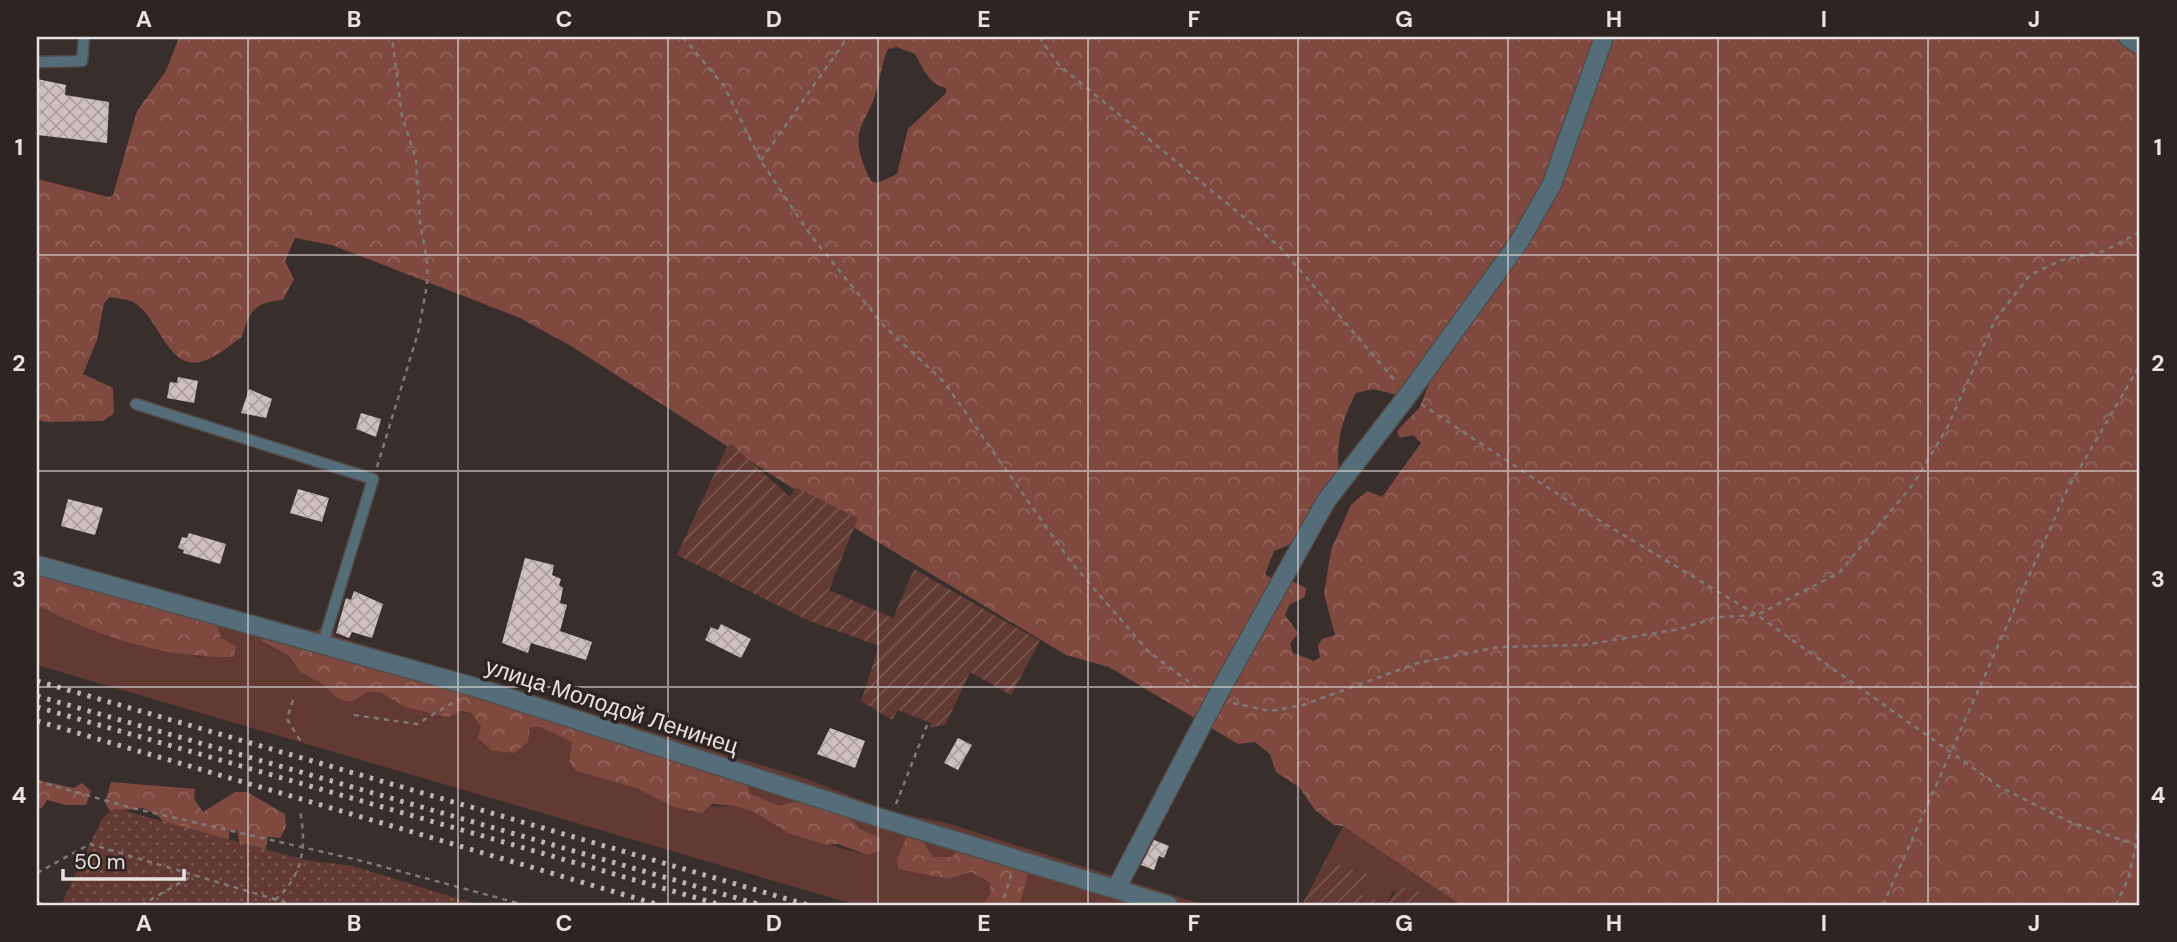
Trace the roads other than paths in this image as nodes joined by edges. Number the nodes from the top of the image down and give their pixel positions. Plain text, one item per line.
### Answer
1 (84, 37) edge
2 (1604, 37) edge
3 (2128, 37) edge
4 (2140, 46) edge
5 (37, 62) edge
6 (136, 404) dead end
7 (37, 565) edge
8 (323, 643) junction
9 (1116, 889) junction
10 (1168, 905) edge

1 - 5 lane
2 - 9 street
3 - 4 street
6 - 8 lane
7 - 8 street, улица Молодой Ленинец
8 - 9 street, улица Молодой Ленинец
9 - 10 street, улица Молодой Ленинец

